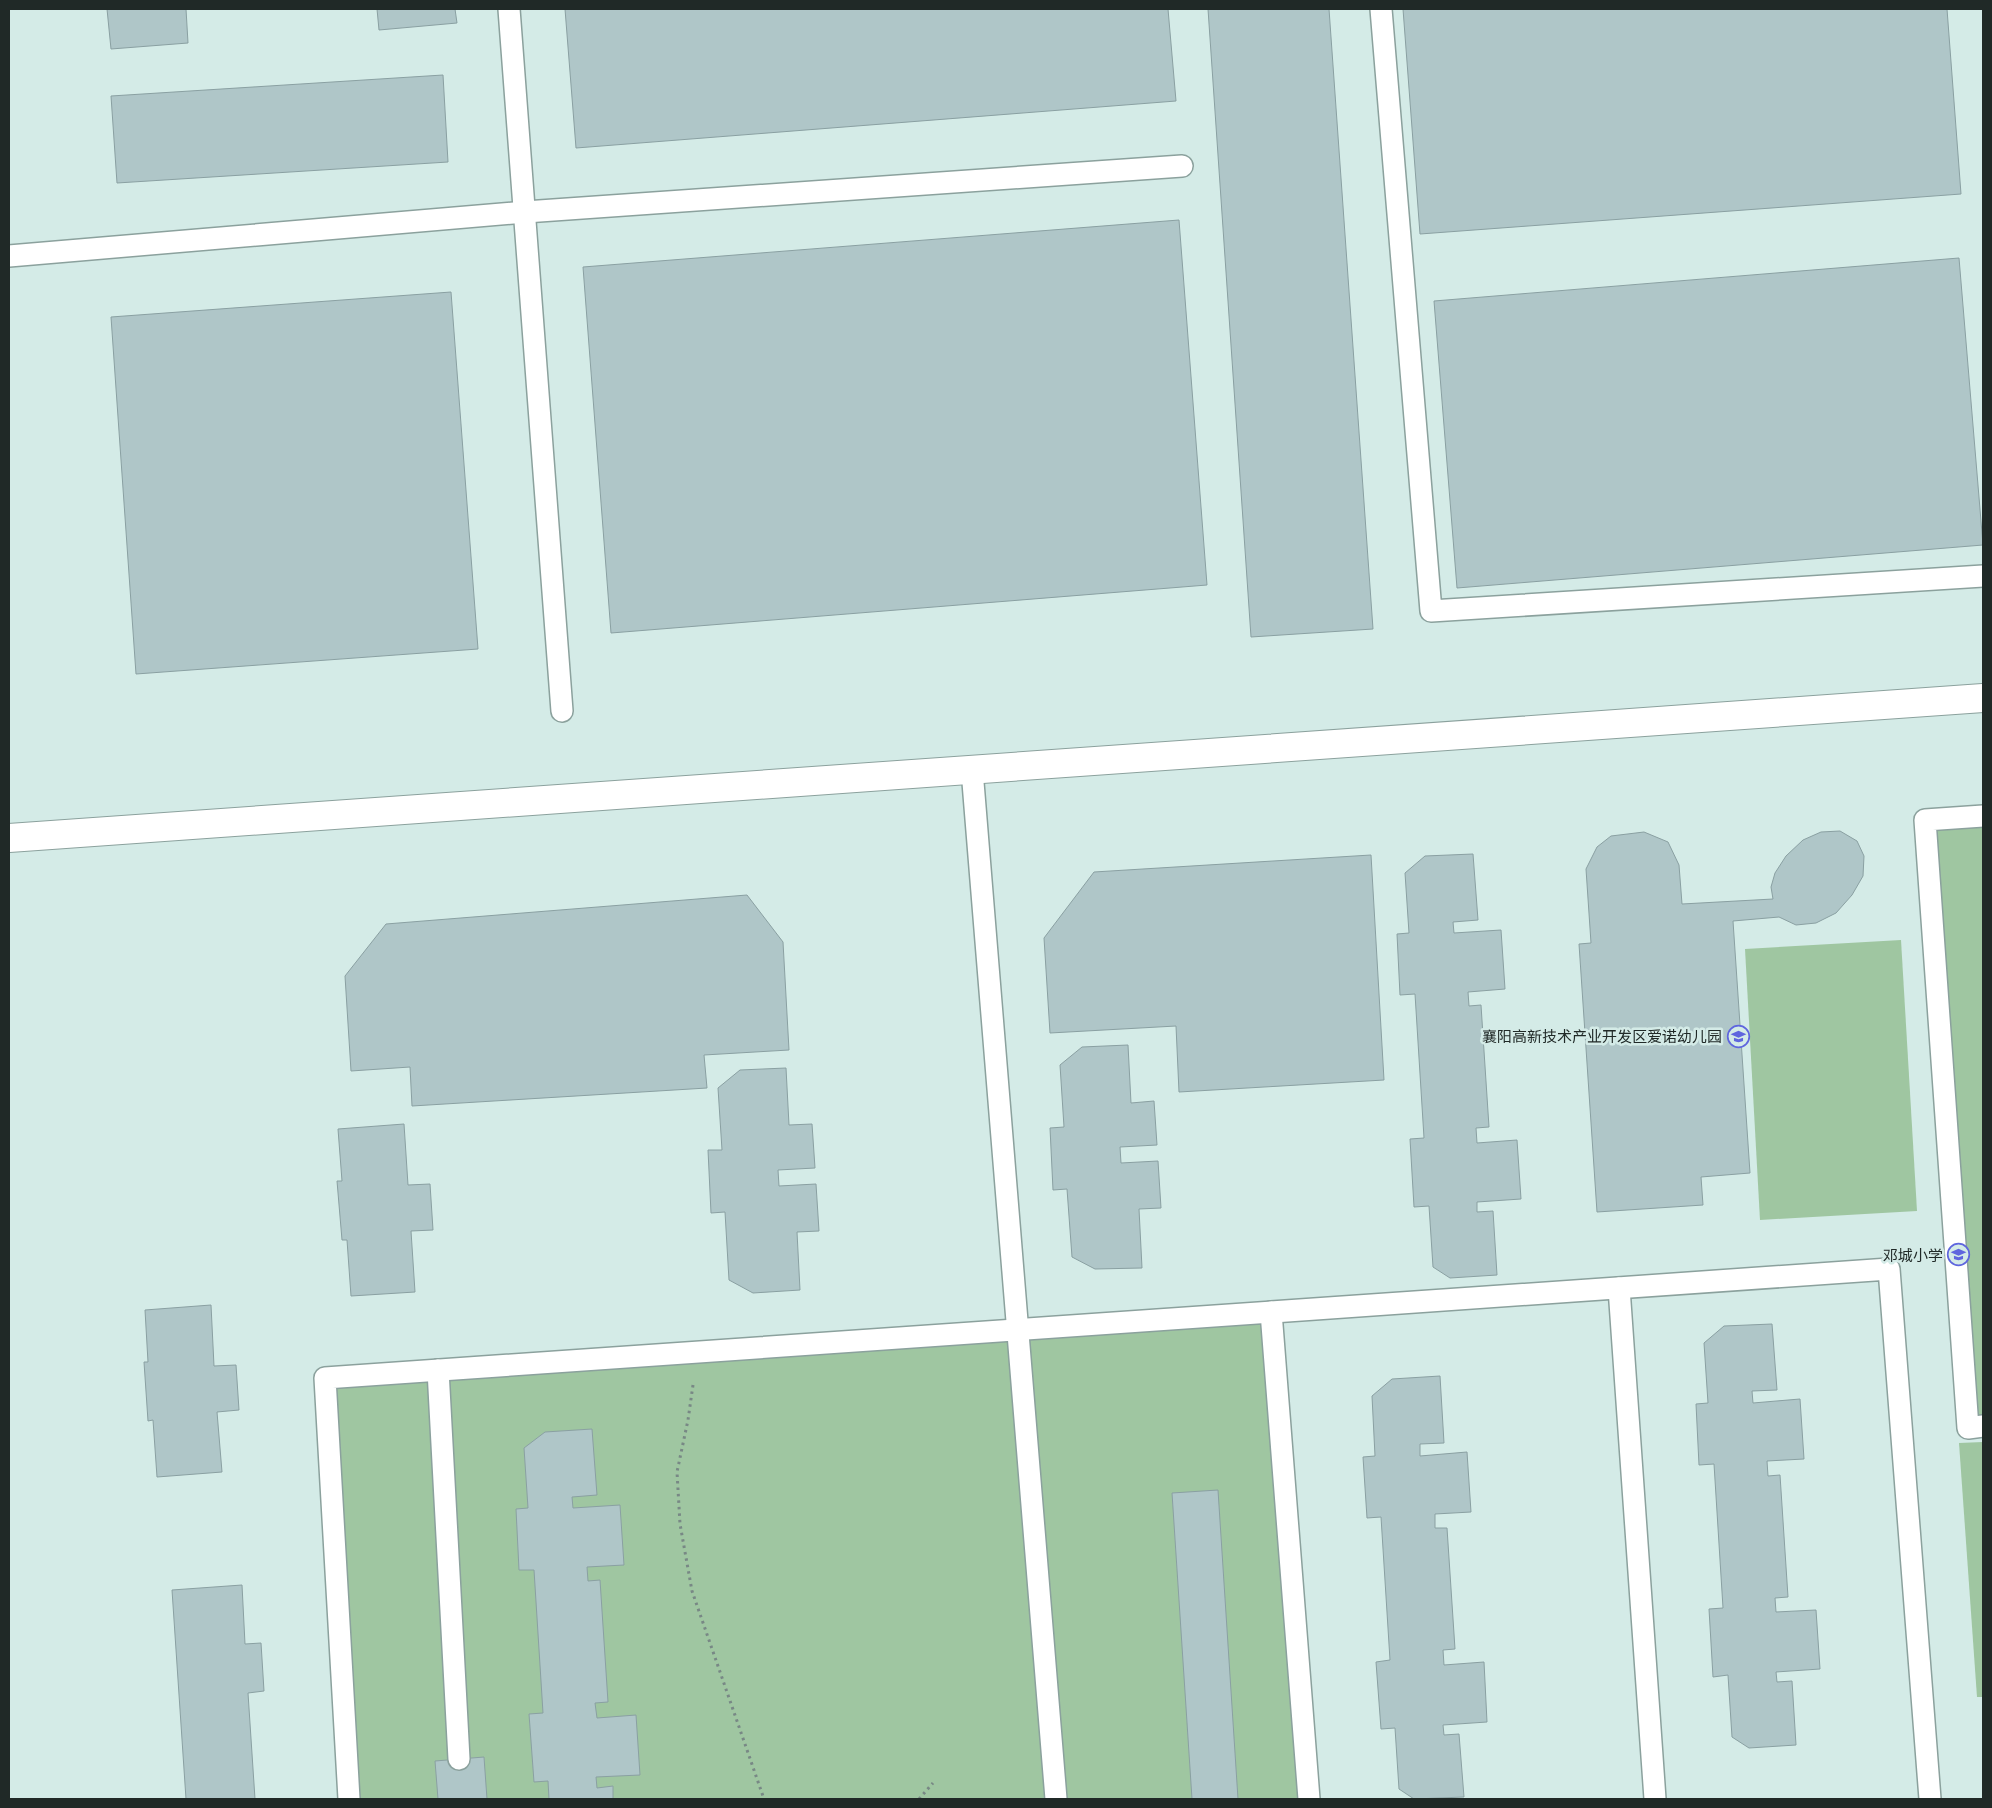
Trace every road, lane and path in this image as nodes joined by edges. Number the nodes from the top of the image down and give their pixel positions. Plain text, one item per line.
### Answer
1 (508, 9) edge
2 (1381, 9) edge
3 (1182, 166) dead end
4 (525, 212) junction
5 (9, 256) edge
6 (1983, 576) edge
7 (1983, 698) edge
8 (562, 711) dead end
9 (972, 770) junction
10 (1983, 816) edge
11 (9, 838) edge
12 (1619, 1288) junction
13 (1271, 1312) junction
14 (1016, 1330) junction
15 (694, 1352) junction
16 (438, 1370) junction
17 (1983, 1426) edge
18 (459, 1759) dead end
19 (933, 1783) dead end
20 (348, 1799) edge
21 (764, 1799) edge
22 (919, 1799) edge
23 (1056, 1799) edge
24 (1310, 1799) edge
25 (1655, 1799) edge
26 (1930, 1799) edge

1 - 4 lane
2 - 6 lane
3 - 4 lane
4 - 5 lane
4 - 8 lane
7 - 9 street
9 - 11 street
9 - 14 lane
10 - 17 lane
12 - 13 lane
12 - 25 lane
12 - 26 lane
13 - 14 lane
13 - 24 lane
14 - 15 lane
14 - 23 lane
15 - 16 lane
15 - 21 path
16 - 18 lane
16 - 20 lane
19 - 22 path

